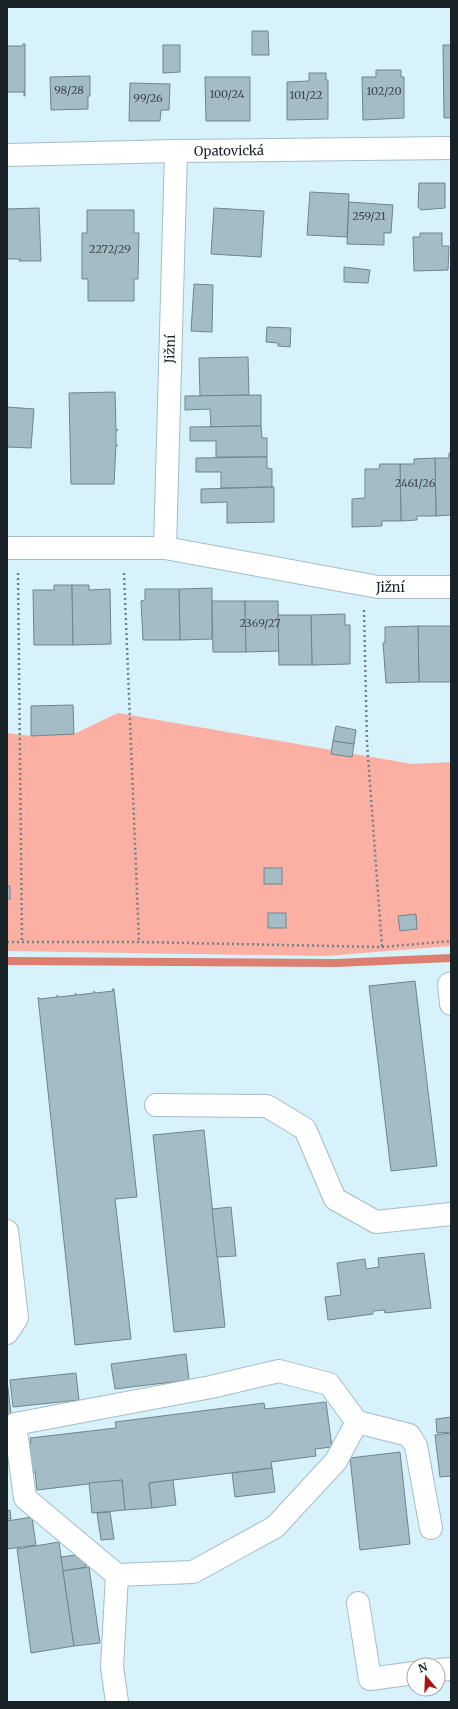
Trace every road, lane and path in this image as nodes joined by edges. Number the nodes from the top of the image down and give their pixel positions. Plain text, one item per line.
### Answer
1 (451, 148) edge
2 (176, 150) junction
3 (7, 155) edge
4 (12, 548) edge
5 (123, 548) junction
6 (165, 548) junction
7 (363, 585) junction
8 (451, 587) edge
9 (451, 940) edge
10 (7, 942) edge
11 (22, 942) junction
12 (139, 942) junction
13 (382, 947) junction
14 (156, 1105) dead end
15 (451, 1214) edge
16 (7, 1231) edge
17 (7, 1333) edge
18 (358, 1422) junction
19 (431, 1528) dead end
20 (117, 1575) junction
21 (358, 1603) dead end
22 (406, 1674) edge
23 (117, 1702) edge

1 - 2 street, Opatovická
2 - 3 street, Opatovická
2 - 6 street, Jižní
4 - 5 street, Jižní
4 - 11 path
5 - 6 street, Jižní
5 - 12 path
6 - 7 street, Jižní
7 - 8 street, Jižní
7 - 13 path
9 - 13 path
10 - 11 path
11 - 12 path
12 - 13 path
14 - 15 street
16 - 17 street
18 - 19 street
18 - 20 street
18 - 20 street
20 - 23 street
21 - 22 street

